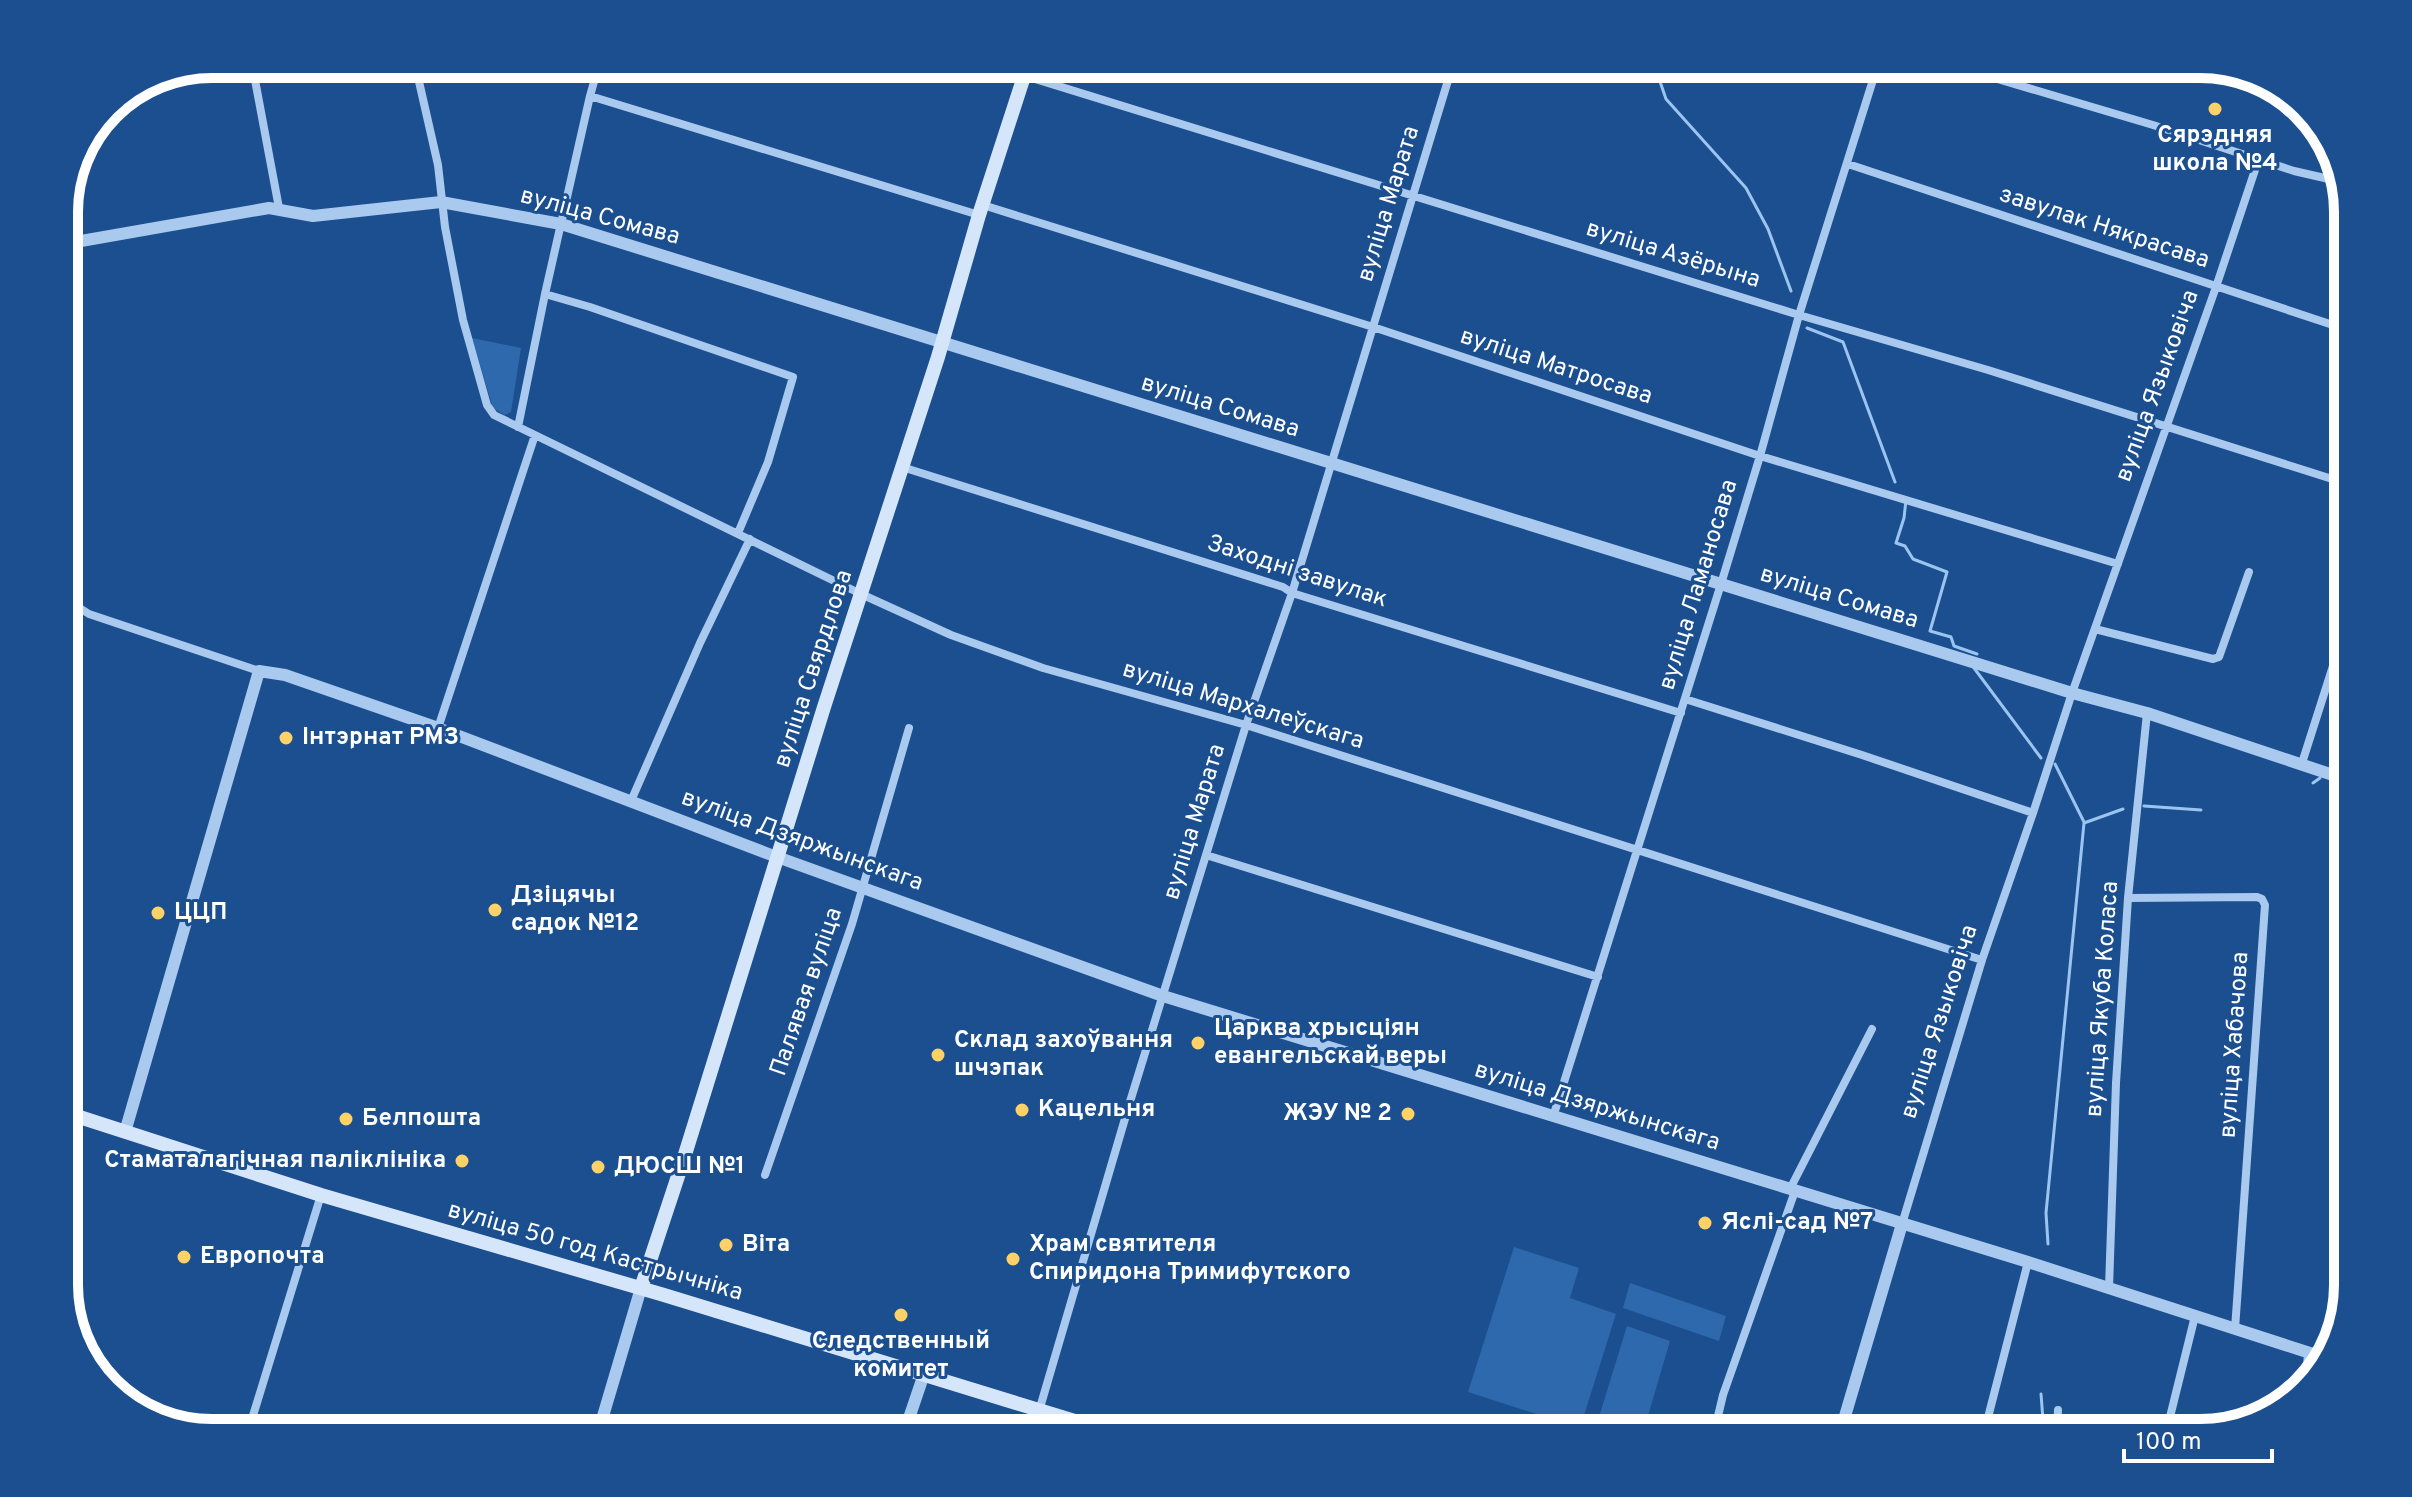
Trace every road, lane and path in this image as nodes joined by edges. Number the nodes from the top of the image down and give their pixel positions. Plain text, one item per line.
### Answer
1 (255, 78) edge
2 (418, 78) edge
3 (595, 78) edge
4 (1023, 78) edge
5 (1051, 78) edge
6 (1449, 78) edge
7 (1874, 78) edge
8 (1993, 78) edge
9 (590, 96) junction
10 (2259, 158) junction
11 (1848, 164) junction
12 (2329, 179) edge
13 (1411, 195) junction
14 (441, 202) junction
15 (279, 208) junction
16 (981, 210) junction
17 (561, 224) junction
18 (78, 241) edge
19 (2216, 287) junction
20 (545, 294) junction
21 (1799, 315) junction
22 (2334, 325) edge
23 (1373, 327) junction
24 (942, 343) junction
25 (518, 427) junction
26 (2167, 428) junction
27 (535, 435) junction
28 (1760, 456) junction
29 (1331, 464) junction
30 (902, 467) junction
31 (2334, 480) edge
32 (738, 533) junction
33 (750, 539) junction
34 (2118, 564) junction
35 (2249, 572) dead end
36 (1721, 584) junction
37 (1292, 593) junction
38 (861, 594) junction
39 (78, 607) edge
40 (2095, 629) junction
41 (2334, 663) edge
42 (259, 671) junction
43 (2072, 693) junction
44 (1685, 699) junction
45 (1681, 713) junction
46 (2147, 713) junction
47 (1246, 725) junction
48 (438, 728) junction
49 (909, 728) dead end
50 (2302, 763) junction
51 (2334, 775) edge
52 (631, 801) junction
53 (2033, 813) junction
54 (1637, 850) junction
55 (1206, 855) junction
56 (777, 857) junction
57 (863, 889) junction
58 (2128, 898) junction
59 (1982, 960) junction
60 (1598, 977) junction
61 (1163, 996) junction
62 (1872, 1029) dead end
63 (78, 1117) edge
64 (1553, 1117) junction
65 (125, 1132) junction
66 (765, 1175) dead end
67 (1792, 1190) junction
68 (321, 1195) junction
69 (1902, 1224) junction
70 (2028, 1262) junction
71 (641, 1288) junction
72 (2109, 1288) junction
73 (2195, 1316) junction
74 (2235, 1329) junction
75 (2310, 1353) junction
76 (2315, 1354) edge
77 (2309, 1362) edge
78 (924, 1374) junction
79 (2058, 1410) dead end
80 (1039, 1411) junction
81 (252, 1419) edge
82 (602, 1419) edge
83 (909, 1419) edge
84 (1066, 1419) edge
85 (1717, 1419) edge
86 (1844, 1419) edge
87 (1988, 1419) edge
88 (2058, 1419) edge
89 (2169, 1419) edge

1 - 15 street
2 - 14 street, вуліца Мархалеўскага
3 - 9 street
4 - 16 main road, вуліца Свярдлова
5 - 13 street, вуліца Азёрына
6 - 13 street, вуліца Марата
7 - 11 street, вуліца Ламаносава
8 - 10 street
9 - 16 street, вуліца Матросава
9 - 17 street
10 - 12 street
10 - 19 street, вуліца Языковіча
11 - 19 street, завулак Някрасава
11 - 21 street, вуліца Ламаносава
13 - 21 street, вуліца Азёрына
13 - 23 street, вуліца Марата
14 - 15 street, вуліца Сомава
14 - 17 street, вуліца Сомава
14 - 25 street, вуліца Мархалеўскага
15 - 18 street, вуліца Сомава
16 - 23 street, вуліца Матросава
16 - 24 main road, вуліца Свярдлова
17 - 20 street
17 - 24 street, вуліца Сомава
19 - 22 street, завулак Някрасава
19 - 26 street, вуліца Языковіча
20 - 25 street
20 - 32 street
21 - 26 street, вуліца Азёрына
21 - 28 street, вуліца Ламаносава
23 - 28 street, вуліца Матросава
23 - 29 street, вуліца Марата
24 - 29 street, вуліца Сомава
24 - 30 main road, вуліца Свярдлова
25 - 27 street, вуліца Мархалеўскага
26 - 31 street, вуліца Азёрына
26 - 34 street, вуліца Языковіча
27 - 32 street, вуліца Мархалеўскага
27 - 48 street
28 - 34 street, вуліца Матросава
28 - 36 street, вуліца Ламаносава
29 - 36 street, вуліца Сомава
29 - 37 street, вуліца Марата
30 - 37 street, Заходні завулак
30 - 38 main road, вуліца Свярдлова
32 - 33 street, вуліца Мархалеўскага
33 - 38 street, вуліца Мархалеўскага
33 - 52 street
34 - 40 street, вуліца Языковіча
35 - 40 street
36 - 43 street, вуліца Сомава
36 - 44 street, вуліца Ламаносава
37 - 45 street, Заходні завулак
37 - 47 street, вуліца Марата
38 - 47 street, вуліца Мархалеўскага
38 - 56 main road, вуліца Свярдлова
39 - 42 street
40 - 43 street, вуліца Языковіча
41 - 50 street
42 - 48 street, вуліца Дзяржынскага
42 - 65 street
43 - 46 street, вуліца Сомава
43 - 53 street, вуліца Языковіча
44 - 45 street, вуліца Ламаносава
44 - 53 street
45 - 54 street, вуліца Ламаносава
46 - 50 street, вуліца Сомава
46 - 58 street, вуліца Якуба Коласа
47 - 54 street, вуліца Мархалеўскага
47 - 55 street, вуліца Марата
48 - 52 street, вуліца Дзяржынскага
49 - 57 street, Палявая вуліца
50 - 51 street, вуліца Сомава
52 - 56 street, вуліца Дзяржынскага
53 - 59 street, вуліца Языковіча
54 - 59 street, вуліца Мархалеўскага
54 - 60 street, вуліца Ламаносава
55 - 60 street
55 - 61 street, вуліца Марата
56 - 57 street, вуліца Дзяржынскага
56 - 71 main road, вуліца Свярдлова
57 - 61 street, вуліца Дзяржынскага
57 - 66 street, Палявая вуліца
58 - 72 street, вуліца Якуба Коласа
58 - 74 street, вуліца Хабачова
59 - 69 street, вуліца Языковіча
60 - 64 street, вуліца Ламаносава
61 - 64 street, вуліца Дзяржынскага
61 - 80 street, вуліца Марата
62 - 67 street
63 - 65 main road, вуліца 50 год Кастрычніка
64 - 67 street, вуліца Дзяржынскага
65 - 68 main road, вуліца 50 год Кастрычніка
67 - 69 street, вуліца Дзяржынскага
67 - 85 street
68 - 71 main road, вуліца 50 год Кастрычніка
68 - 81 street
69 - 70 street, вуліца Дзяржынскага
69 - 86 street, вуліца Языковіча
70 - 72 street, вуліца Дзяржынскага
70 - 87 street
71 - 78 main road, вуліца 50 год Кастрычніка
71 - 82 street
72 - 73 street, вуліца Дзяржынскага
73 - 74 street, вуліца Дзяржынскага
73 - 89 street
74 - 75 street, вуліца Дзяржынскага
75 - 76 street, вуліца Дзяржынскага
75 - 77 street
78 - 80 main road, вуліца 50 год Кастрычніка
78 - 83 street
79 - 88 street
80 - 84 main road, вуліца 50 год Кастрычніка

